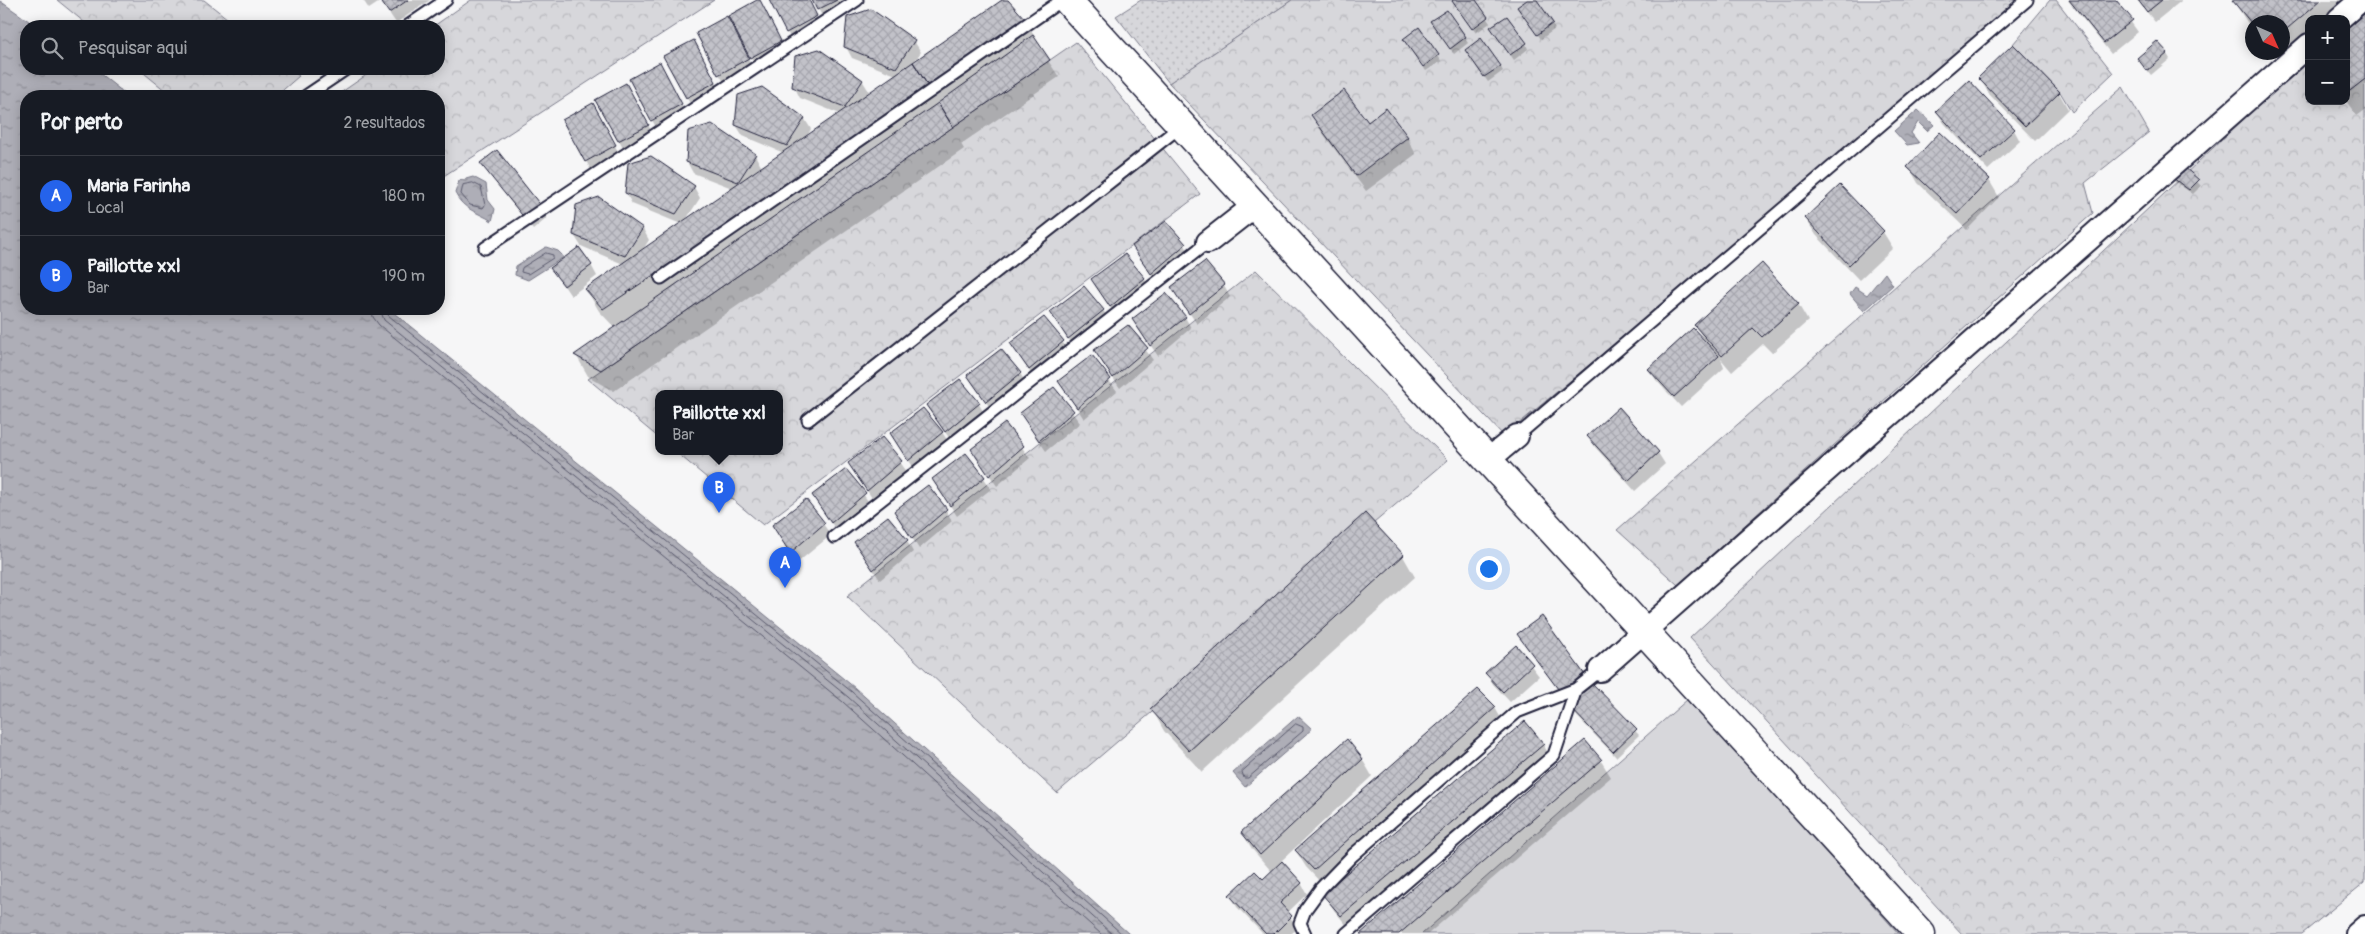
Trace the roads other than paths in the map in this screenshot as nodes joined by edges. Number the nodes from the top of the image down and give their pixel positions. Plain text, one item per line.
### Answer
1 (446, 0) edge
2 (857, 0) edge
3 (1062, 0) edge
4 (1067, 0) edge
5 (2027, 0) edge
6 (2361, 0) edge
7 (2344, 15) edge
8 (417, 20) edge
9 (2305, 49) edge
10 (337, 75) edge
11 (315, 90) edge
12 (1181, 126) junction
13 (1254, 206) junction
14 (1208, 242) joint
15 (485, 248) dead end
16 (661, 278) dead end
17 (808, 420) dead end
18 (1517, 436) joint
19 (1488, 460) junction
20 (834, 537) dead end
21 (1644, 633) junction
22 (1600, 670) joint
23 (1576, 689) junction
24 (2365, 927) edge
25 (1305, 934) edge
26 (1346, 934) edge
27 (1921, 934) edge
28 (2356, 934) edge

1 - 8 lane
2 - 15 lane
3 - 16 lane
4 - 12 main road
5 - 18 lane
6 - 7 street
9 - 21 street
10 - 11 lane
12 - 13 main road
12 - 17 lane
13 - 14 street
13 - 19 main road
14 - 20 lane
18 - 19 street
19 - 21 main road
21 - 22 street
21 - 27 main road
22 - 23 lane
23 - 25 lane
23 - 26 lane
24 - 28 street

